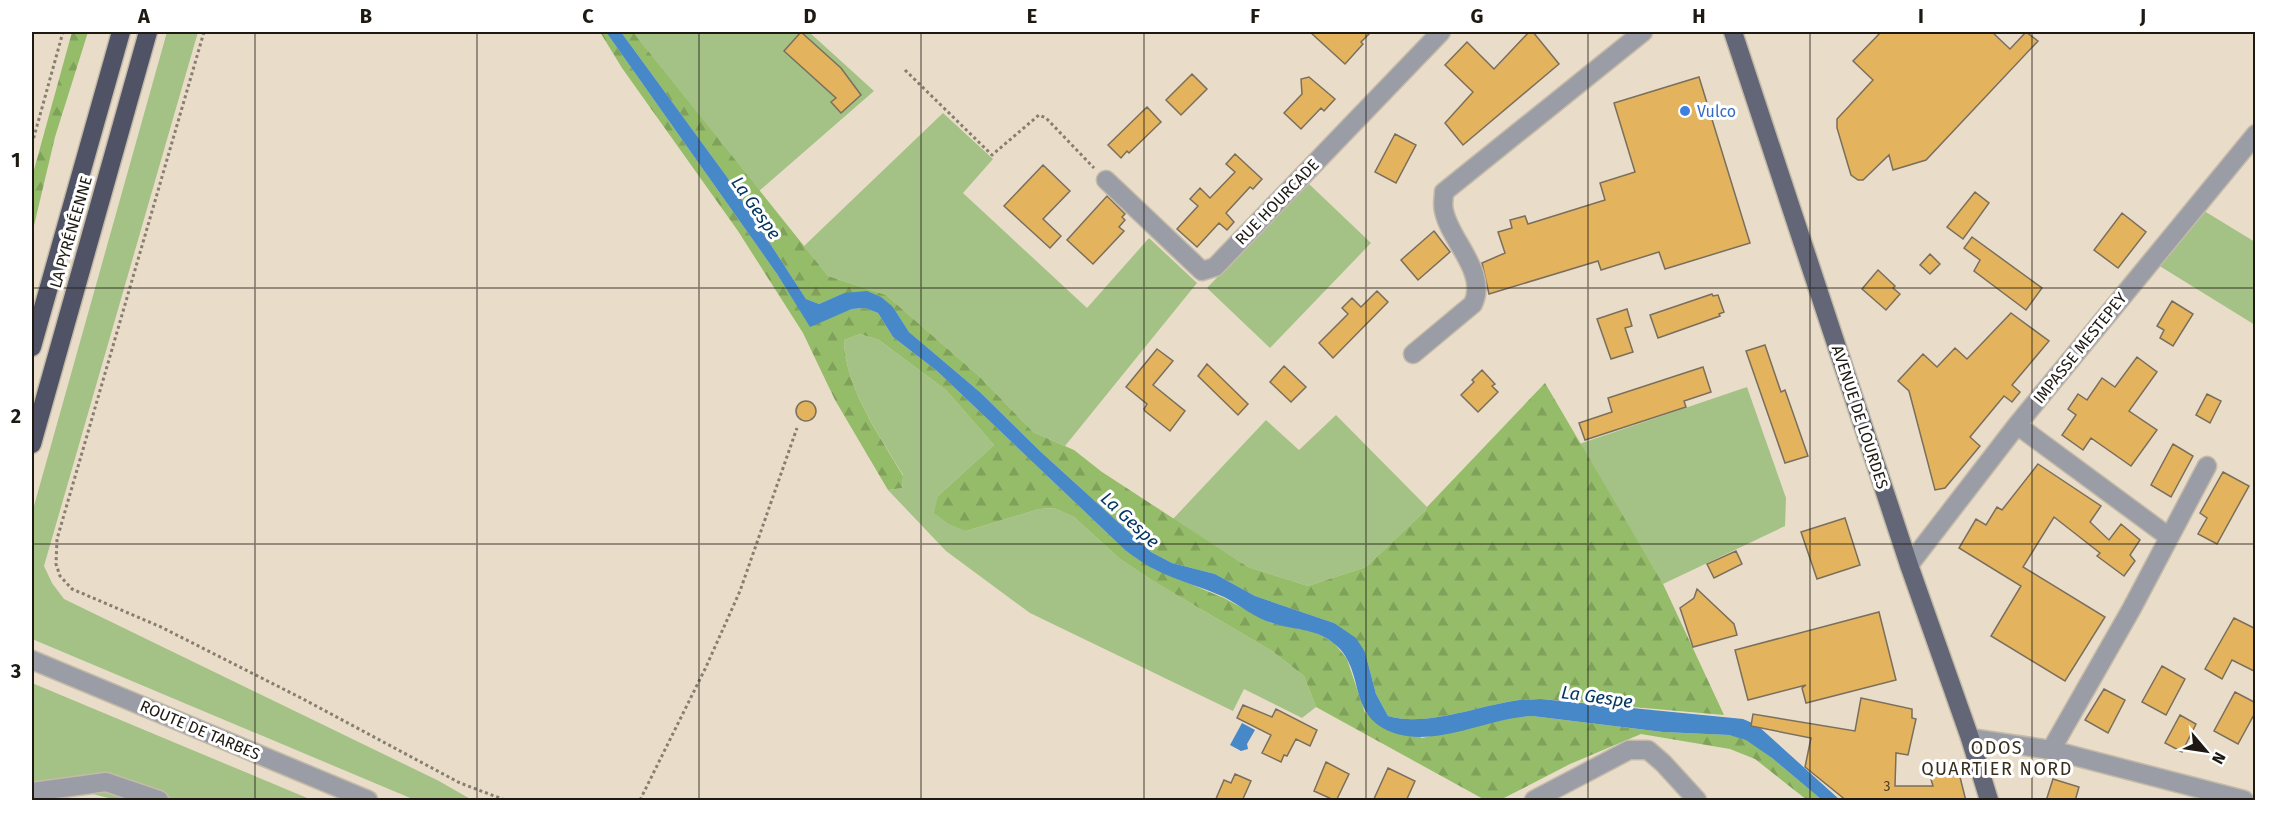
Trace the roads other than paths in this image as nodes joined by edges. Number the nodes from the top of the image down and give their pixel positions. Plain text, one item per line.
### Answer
1 (121, 32) edge
2 (148, 32) edge
3 (1441, 32) edge
4 (1643, 32) edge
5 (1733, 32) edge
6 (2256, 134) edge
7 (1106, 180) road end
8 (32, 347) edge
9 (1413, 354) dead end
10 (2017, 424) junction
11 (32, 444) edge
12 (2207, 466) dead end
13 (2169, 537) junction
14 (1909, 565) junction
15 (32, 660) edge
16 (1970, 738) junction
17 (2051, 750) junction
18 (32, 792) edge
19 (159, 801) edge
20 (368, 801) edge
21 (1534, 801) edge
22 (1697, 801) edge
23 (1989, 801) edge
24 (2244, 801) edge

1 - 8 highway, LA PYRÉNÉENNE
2 - 11 highway, LA PYRÉNÉENNE
3 - 7 street, RUE HOURCADE
4 - 9 street
5 - 14 main road, AVENUE DE LOURDES
6 - 10 street, IMPASSE MESTEPEY
10 - 13 street
10 - 14 street, IMPASSE MESTEPEY
12 - 13 street
13 - 17 street
14 - 16 main road, AVENUE DE LOURDES
15 - 20 street, ROUTE DE TARBES
16 - 17 street
16 - 23 main road, AVENUE DE LOURDES
17 - 24 street
18 - 19 street
21 - 22 street

